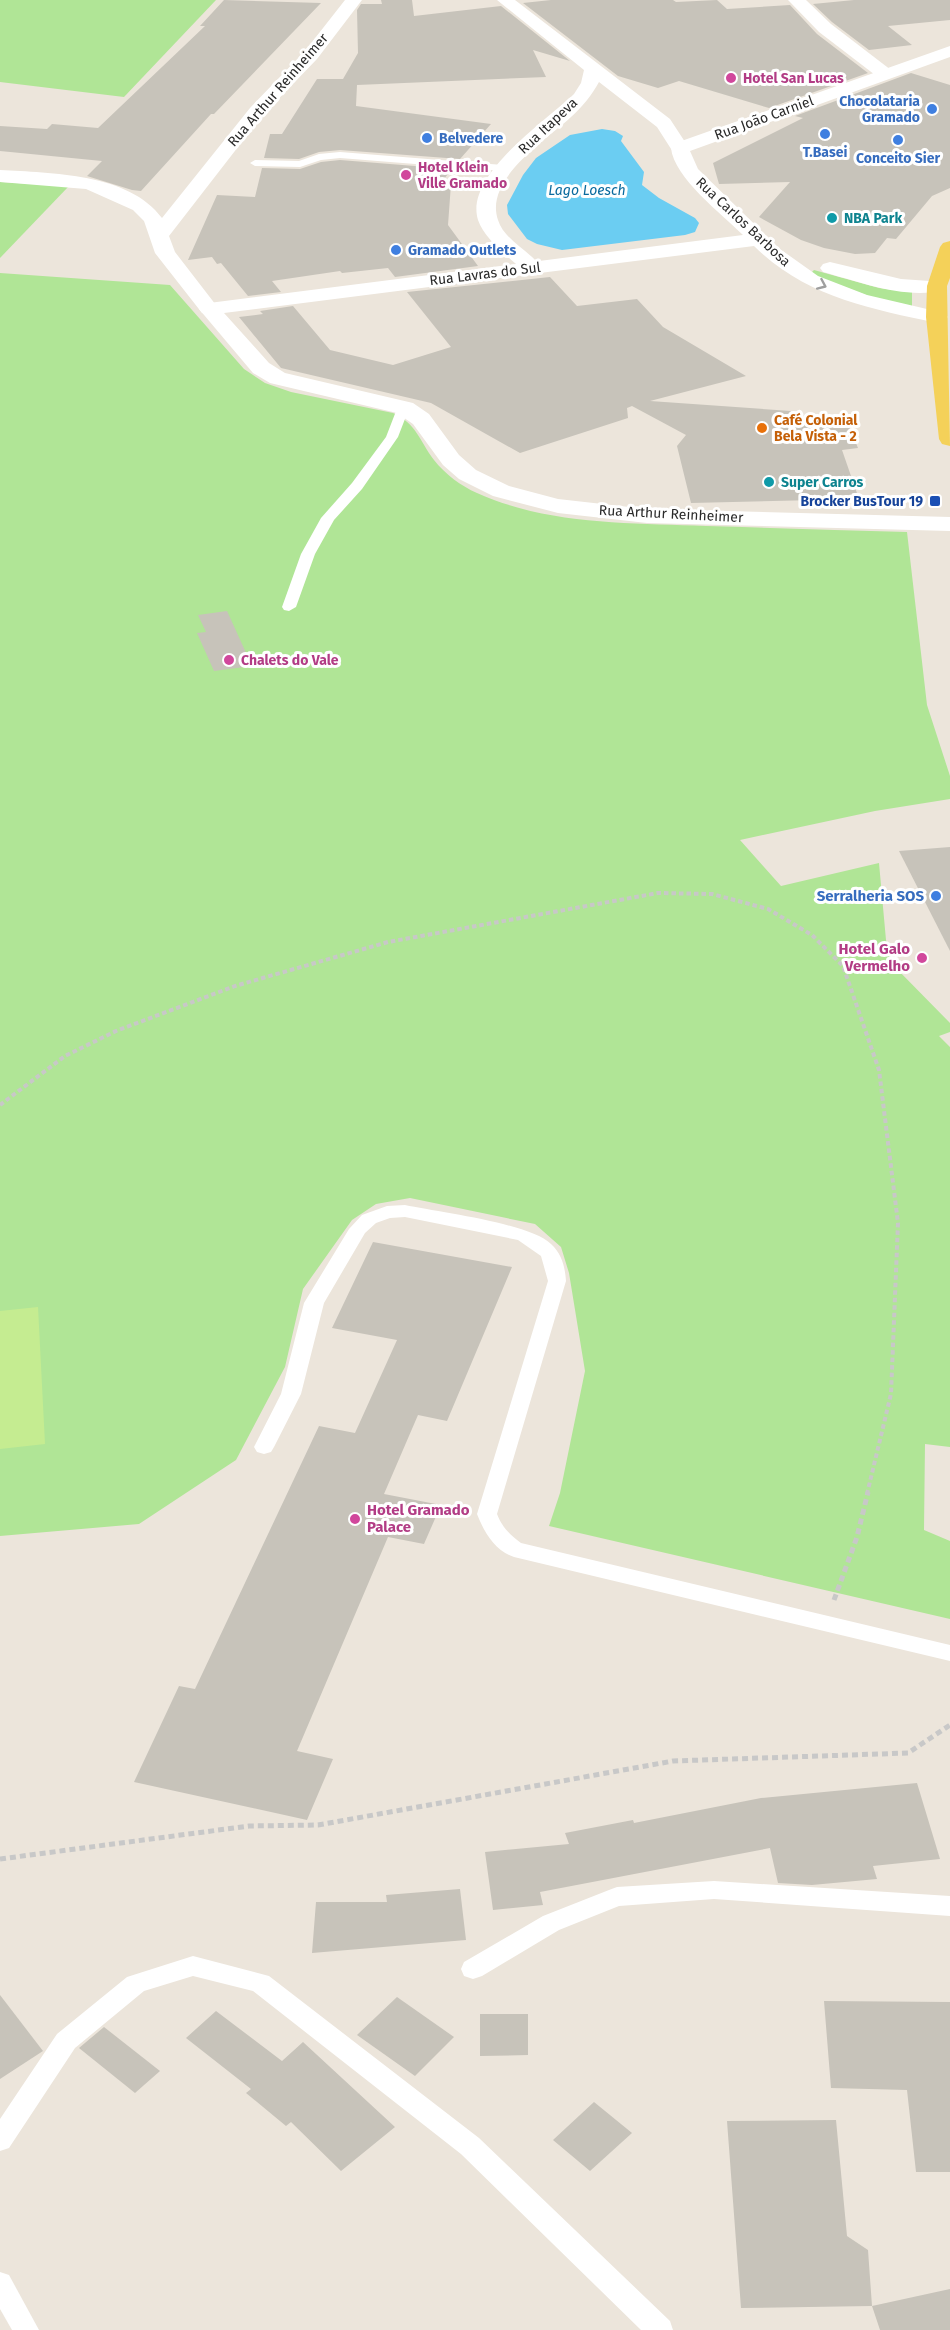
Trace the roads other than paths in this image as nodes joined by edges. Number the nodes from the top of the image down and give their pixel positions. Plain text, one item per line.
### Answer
1 (354, 0) edge
2 (505, 0) edge
3 (796, 0) edge
4 (950, 51) edge
5 (593, 69) junction
6 (885, 74) junction
7 (680, 148) junction
8 (255, 163) dead end
9 (502, 168) junction
10 (0, 176) edge
11 (161, 245) junction
12 (767, 246) junction
13 (950, 247) edge
14 (531, 267) junction
15 (937, 286) junction
16 (210, 309) junction
17 (937, 317) junction
18 (404, 406) junction
19 (950, 439) edge
20 (950, 524) edge
21 (289, 607) dead end
22 (264, 1447) dead end
23 (950, 1653) edge
24 (950, 1906) edge
25 (473, 1969) dead end
26 (0, 2140) edge
27 (0, 2284) edge
28 (26, 2330) edge
29 (660, 2330) edge

1 - 11 street, Rua Arthur Reinheimer
2 - 5 street, Rua Carlos Barbosa
3 - 6 street
4 - 6 street, Rua João Carniel
5 - 7 street, Rua Carlos Barbosa
5 - 9 street, Rua Itapeva
6 - 7 street, Rua João Carniel
7 - 12 street, Rua Carlos Barbosa
8 - 9 lane
9 - 14 street, Rua Itapeva
10 - 11 street
11 - 16 street, Rua Arthur Reinheimer
12 - 14 street, Rua Lavras do Sul
12 - 15 street
12 -> 17 street, Rua Carlos Barbosa
13 - 15 main road
14 - 16 street, Rua Lavras do Sul
15 - 17 main road
16 - 18 street, Rua Arthur Reinheimer
17 - 19 main road
18 - 20 street, Rua Arthur Reinheimer
18 - 21 lane
22 - 23 lane
24 - 25 lane
26 - 29 lane
27 - 28 lane

